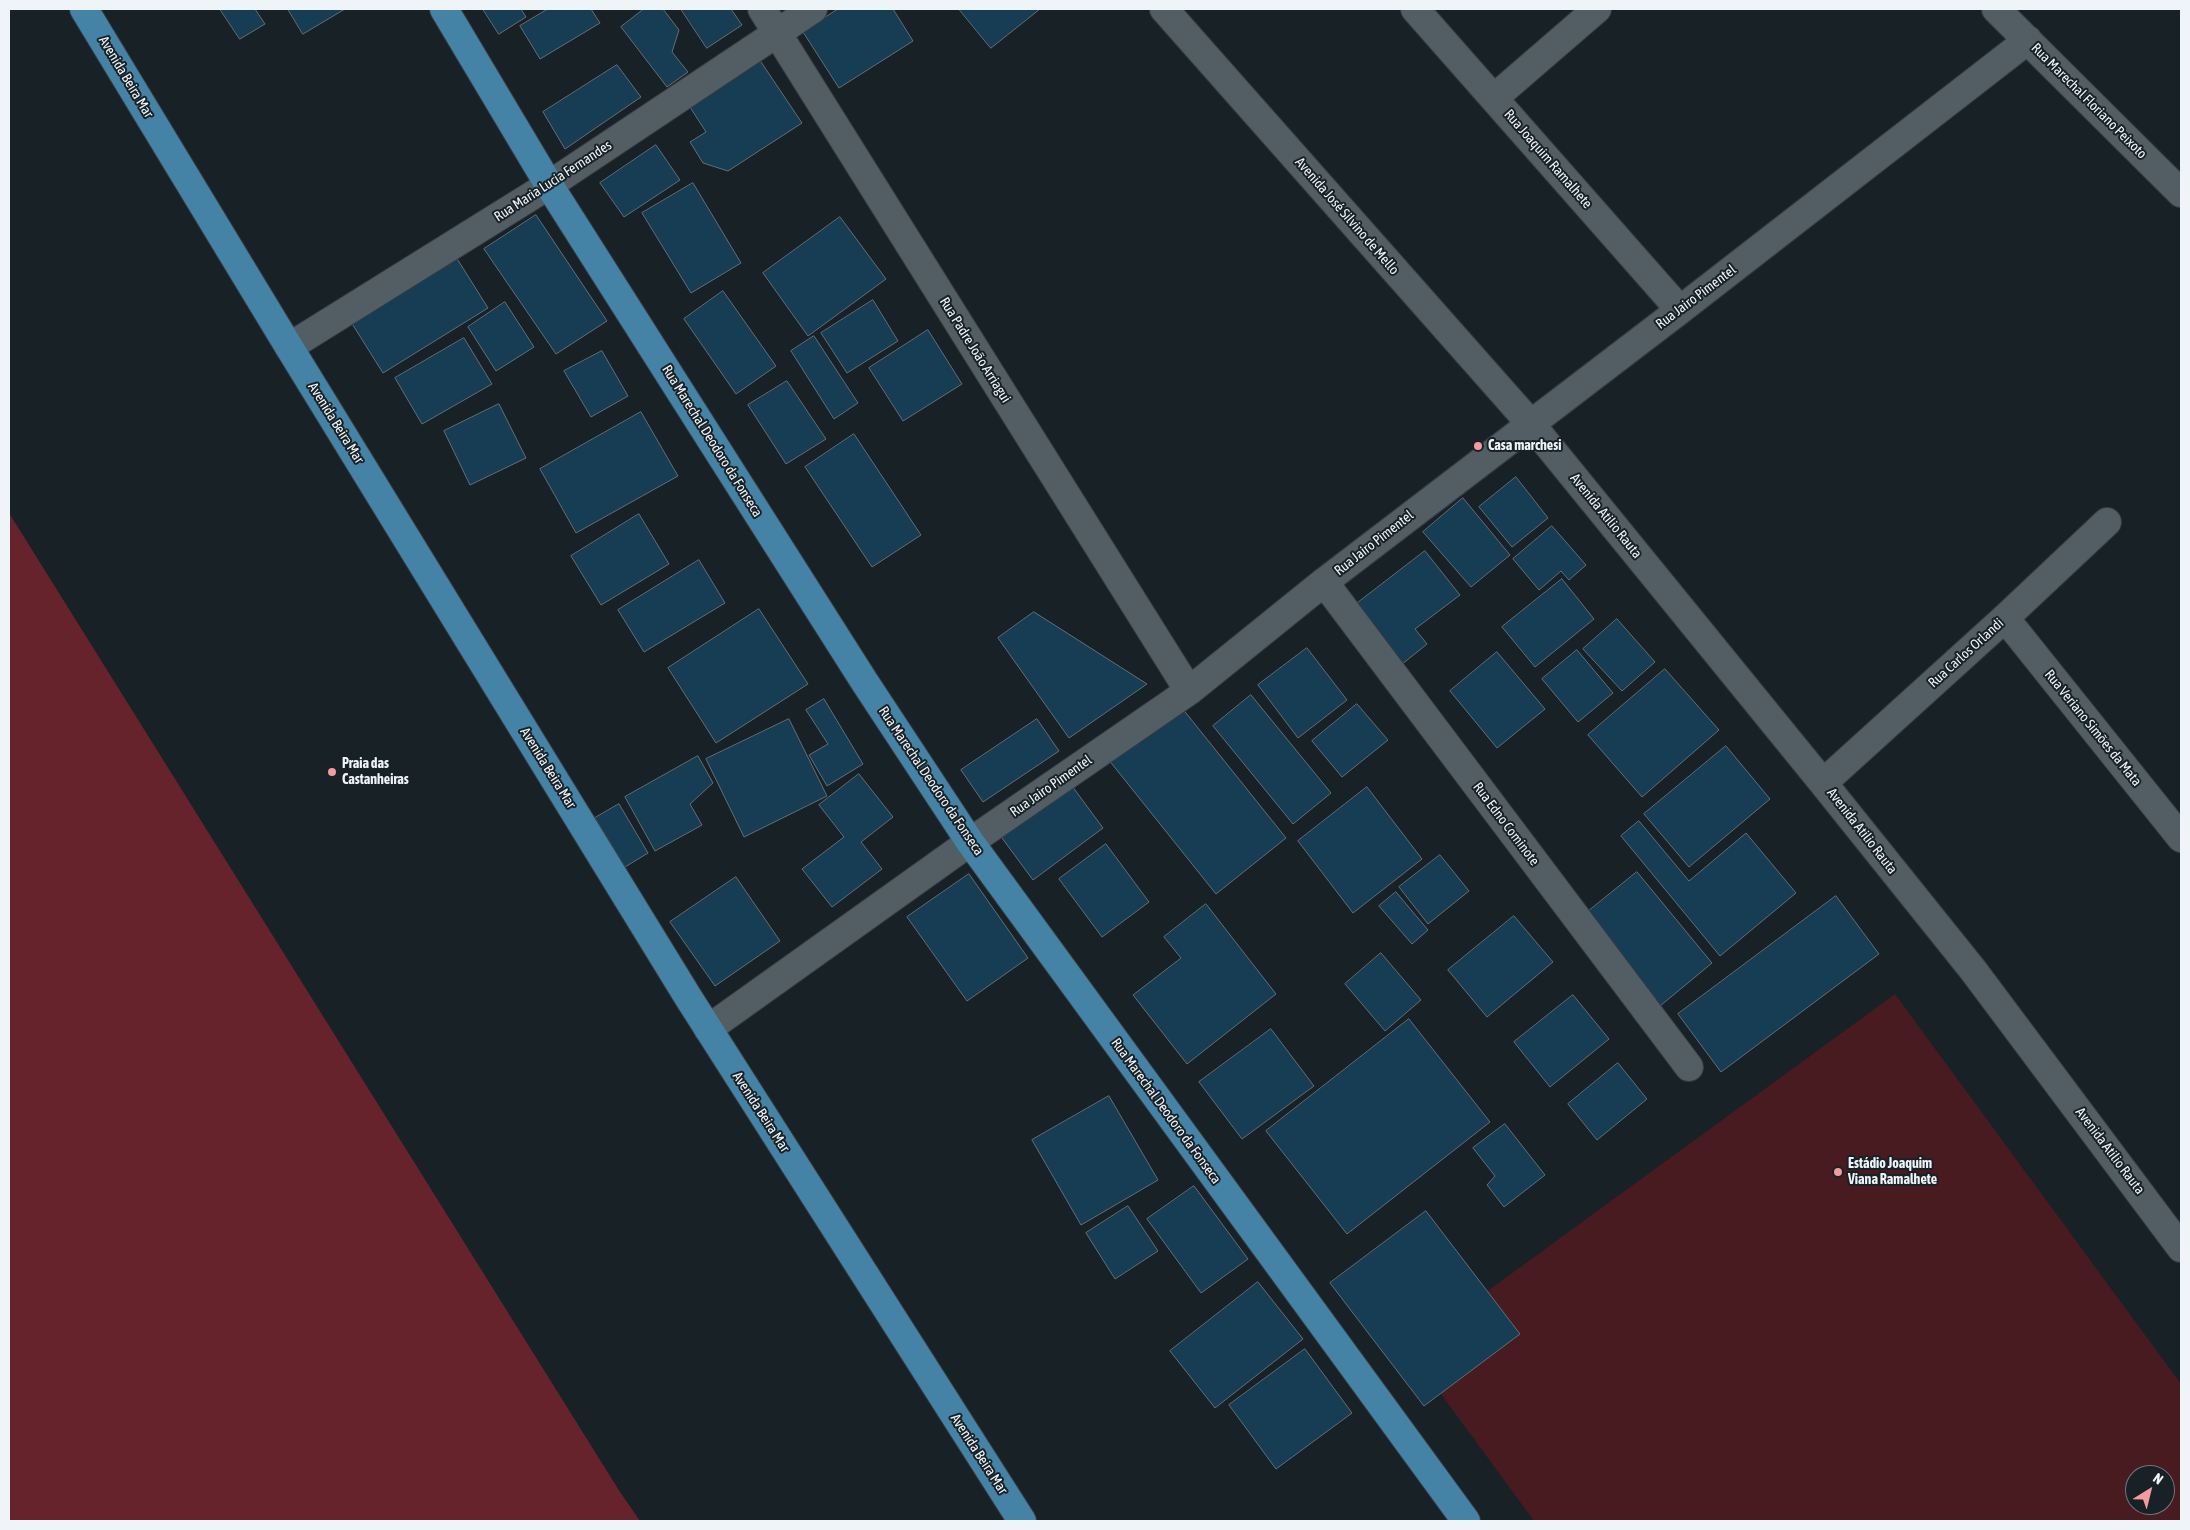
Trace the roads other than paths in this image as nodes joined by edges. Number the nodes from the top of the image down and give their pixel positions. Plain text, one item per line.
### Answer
1 (84, 9) edge
2 (444, 9) edge
3 (762, 9) edge
4 (813, 9) edge
5 (1164, 9) edge
6 (1415, 9) edge
7 (1597, 9) edge
8 (1996, 9) edge
9 (778, 33) junction
10 (2028, 40) junction
11 (1494, 98) junction
12 (549, 185) junction
13 (2181, 193) edge
14 (1680, 310) junction
15 (289, 347) junction
16 (1530, 423) junction
17 (2107, 522) dead end
18 (1324, 582) junction
19 (2005, 618) junction
20 (1189, 691) junction
21 (1823, 783) junction
22 (2181, 838) edge
23 (970, 842) junction
24 (708, 1029) junction
25 (1688, 1067) dead end
26 (2181, 1248) edge
27 (1022, 1521) edge
28 (1466, 1521) edge

1 - 15 main road, Avenida Beira Mar
2 - 12 main road, Rua Marechal Deodoro da Fonseca
3 - 9 street, Rua Padre João Arriagui
4 - 9 street, Rua Maria Lucia Fernandes
5 - 16 street, Avenida José Silvino de Mello
6 - 11 street, Rua Joaquim Ramalhete
7 - 11 street
8 - 10 street, Rua Marechal Floriano Peixoto
9 - 12 street, Rua Maria Lucia Fernandes
9 - 20 street, Rua Padre João Arriagui
10 - 13 street, Rua Marechal Floriano Peixoto
10 - 14 street, Rua Jairo Pimentel
11 - 14 street, Rua Joaquim Ramalhete
12 - 15 street, Rua Maria Lucia Fernandes
12 - 23 main road, Rua Marechal Deodoro da Fonseca
14 - 16 street, Rua Jairo Pimentel
15 - 24 main road, Avenida Beira Mar
16 - 18 street, Rua Jairo Pimentel
16 - 21 street, Avenida Atilio Rauta
17 - 19 street, Rua Carlos Orlandi
18 - 20 street, Rua Jairo Pimentel
18 - 25 street, Rua Edno Cominote
19 - 21 street, Rua Carlos Orlandi
19 - 22 street, Rua Veriano Simões da Mata
20 - 23 street, Rua Jairo Pimentel
21 - 26 street, Avenida Atilio Rauta
23 - 24 street, Rua Jairo Pimentel
23 - 28 main road, Rua Marechal Deodoro da Fonseca
24 - 27 main road, Avenida Beira Mar

